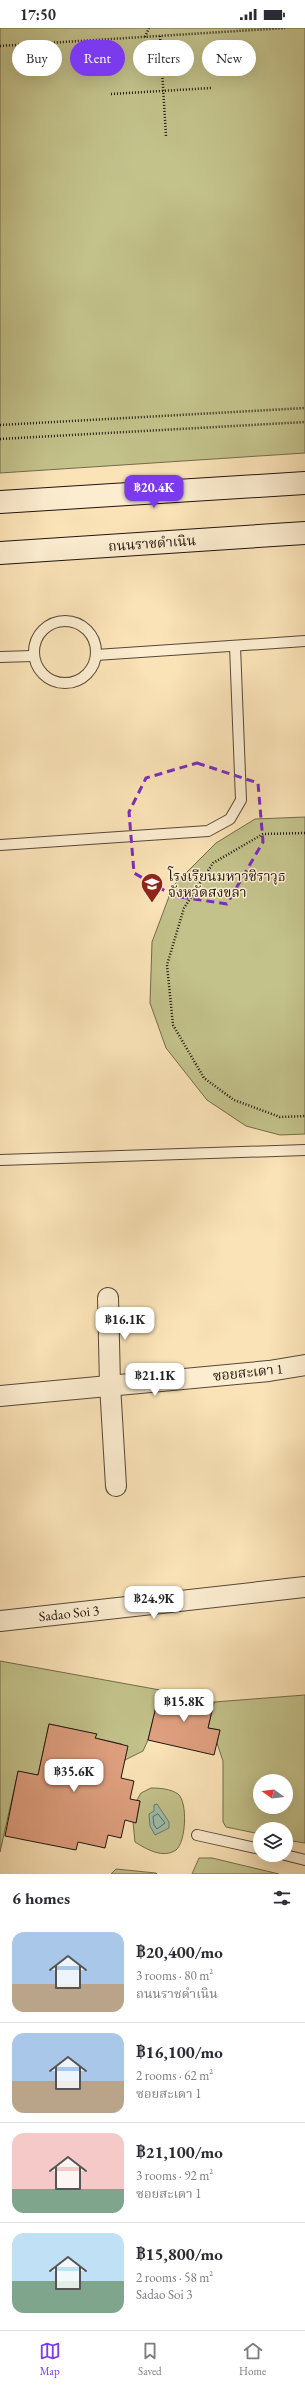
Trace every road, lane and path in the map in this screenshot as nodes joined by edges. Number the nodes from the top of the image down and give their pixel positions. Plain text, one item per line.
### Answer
1 (149, 28) edge
2 (285, 28) edge
3 (160, 36) junction
4 (145, 37) junction
5 (0, 46) edge
6 (211, 88) dead end
7 (111, 94) dead end
8 (166, 136) dead end
9 (305, 408) edge
10 (305, 422) edge
11 (0, 425) edge
12 (0, 438) edge
13 (305, 483) edge
14 (0, 502) edge
15 (305, 533) edge
16 (0, 553) edge
17 (305, 641) edge
18 (235, 646) junction
19 (96, 655) junction
20 (33, 656) junction
21 (0, 658) edge
22 (305, 833) edge
23 (0, 845) edge
24 (305, 1116) edge
25 (305, 1150) edge
26 (0, 1160) edge
27 (108, 1298) dead end
28 (305, 1365) edge
29 (110, 1385) junction
30 (0, 1396) edge
31 (116, 1486) dead end
32 (305, 1587) edge
33 (0, 1621) edge
34 (197, 1835) dead end
35 (253, 1847) edge
36 (293, 1857) edge
37 (305, 1860) edge

1 - 4 path
2 - 3 path
3 - 4 path
3 - 8 path
4 - 5 path
6 - 7 path
9 - 11 path
10 - 12 path
13 - 14 street
15 - 16 street, ถนนราชดำเนิน
17 - 18 lane
18 - 19 lane
18 - 23 lane
19 - 20 lane
19 - 20 lane
20 - 21 lane
22 - 24 path
25 - 26 lane
27 - 29 street
28 - 29 street, ซอยสะเดา 1
29 - 30 street, ซอยสะเดา 1
29 - 31 street
32 - 33 street, Sadao Soi 3
34 - 35 lane
36 - 37 lane

